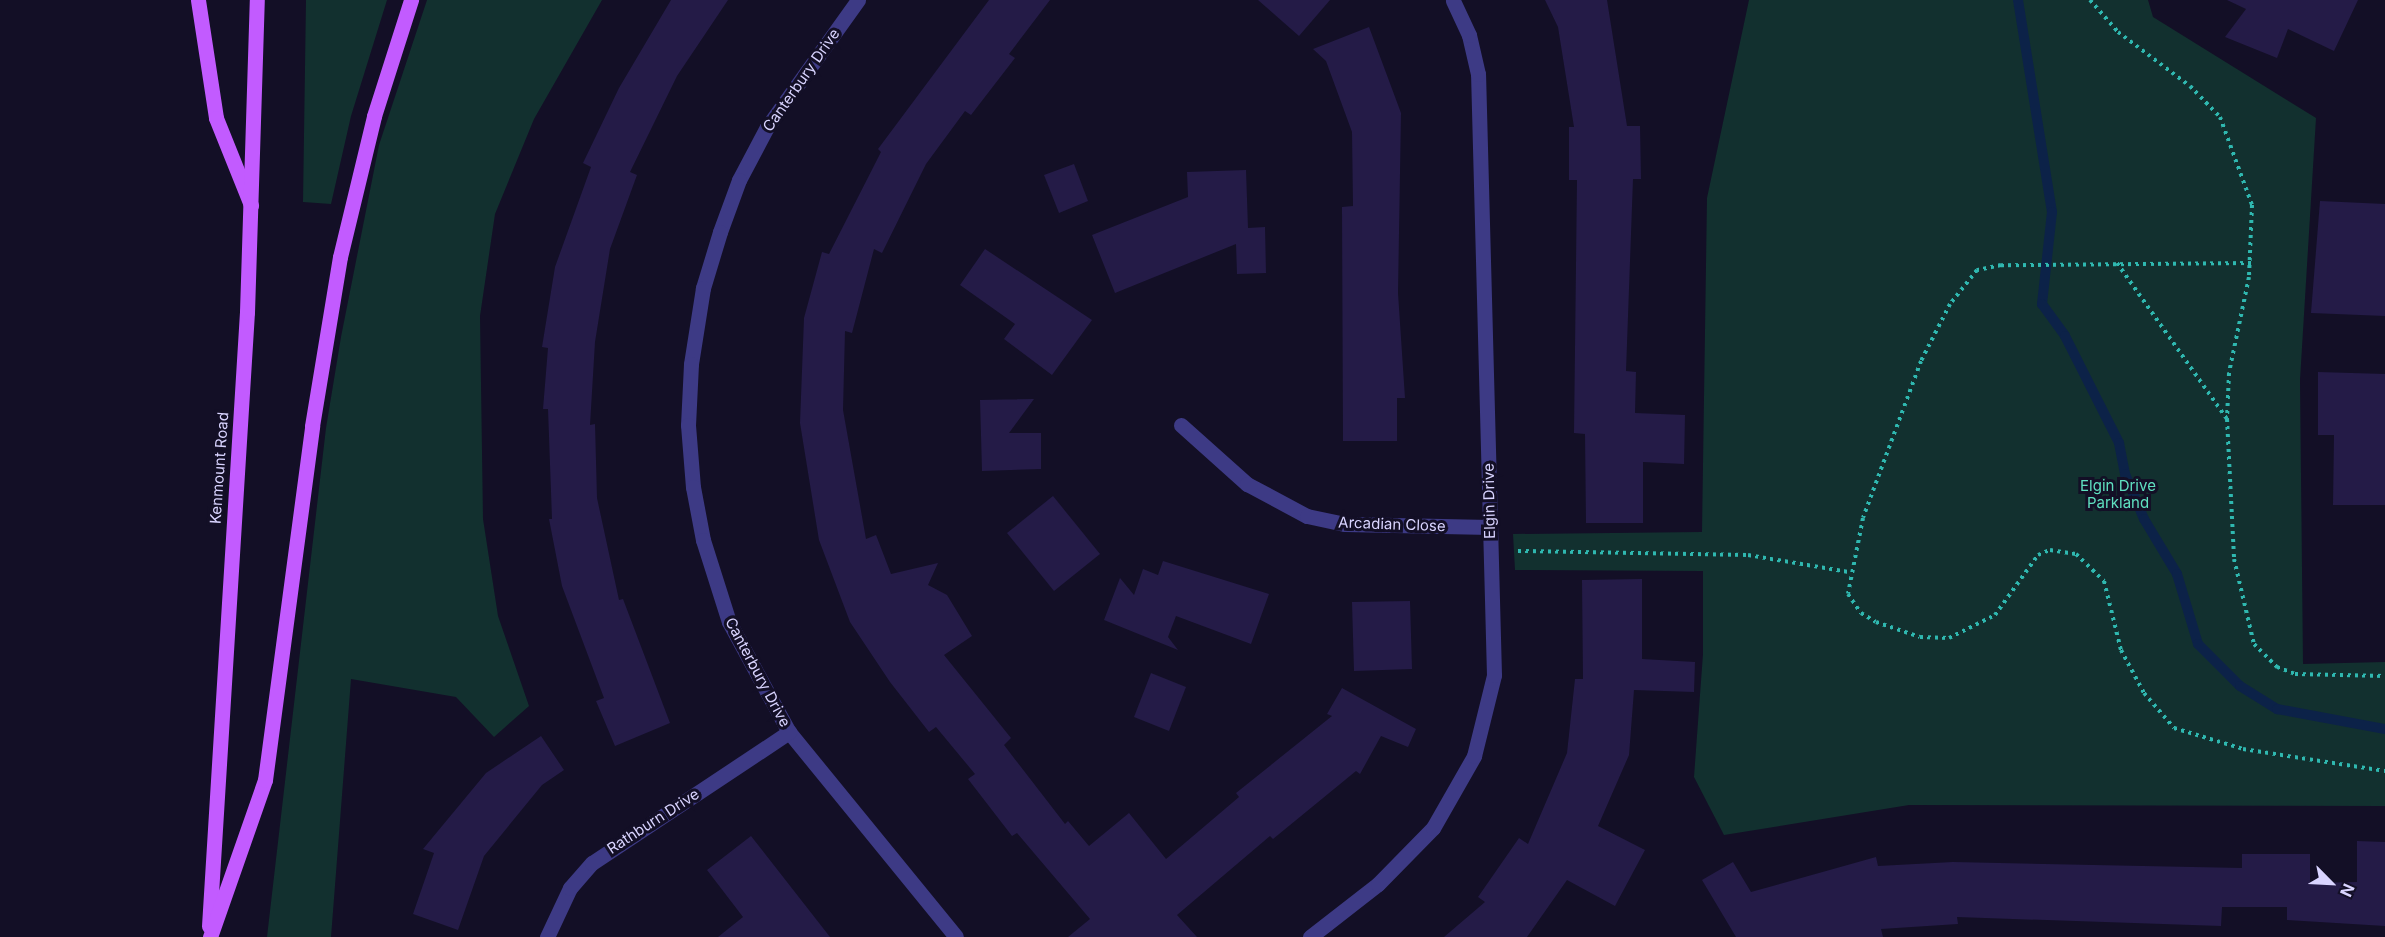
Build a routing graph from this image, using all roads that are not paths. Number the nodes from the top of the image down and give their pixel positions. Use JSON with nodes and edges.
{"nodes":[{"id":1,"x":198,"y":0,"type":"edge"},
{"id":2,"x":257,"y":0,"type":"edge"},
{"id":3,"x":411,"y":0,"type":"edge"},
{"id":4,"x":858,"y":0,"type":"edge"},
{"id":5,"x":1453,"y":0,"type":"edge"},
{"id":6,"x":253,"y":211,"type":"junction"},
{"id":7,"x":1181,"y":425,"type":"dead end"},
{"id":8,"x":1490,"y":527,"type":"junction"},
{"id":9,"x":789,"y":732,"type":"junction"},
{"id":10,"x":209,"y":937,"type":"edge"},
{"id":11,"x":547,"y":937,"type":"edge"},
{"id":12,"x":956,"y":937,"type":"edge"},
{"id":13,"x":1310,"y":937,"type":"edge"}],
"edges":[{"from":1,"to":6,"type":"main road"},
{"from":2,"to":6,"type":"main road","name":"Kenmount Road"},
{"from":3,"to":10,"type":"main road"},
{"from":4,"to":9,"type":"street","name":"Canterbury Drive"},
{"from":5,"to":8,"type":"street","name":"Elgin Drive"},
{"from":6,"to":10,"type":"main road","name":"Kenmount Road"},
{"from":7,"to":8,"type":"street","name":"Arcadian Close"},
{"from":8,"to":13,"type":"street","name":"Elgin Drive"},
{"from":9,"to":11,"type":"street","name":"Rathburn Drive"},
{"from":9,"to":12,"type":"street","name":"Canterbury Drive"}]}
